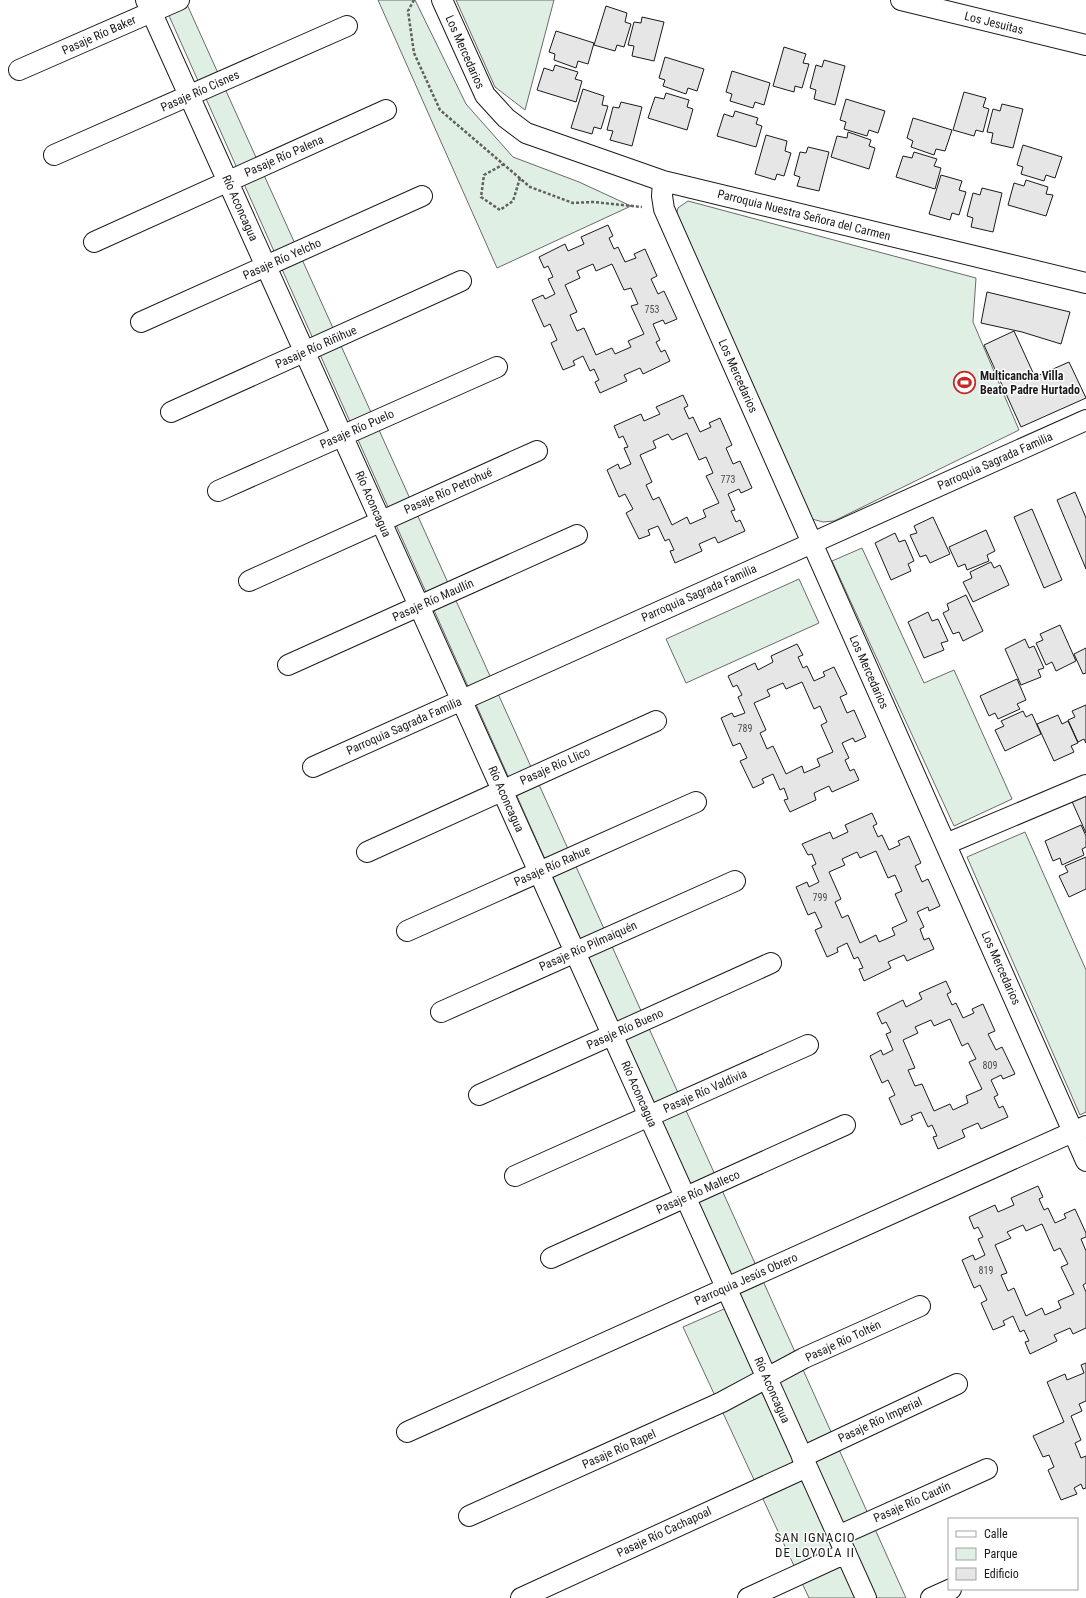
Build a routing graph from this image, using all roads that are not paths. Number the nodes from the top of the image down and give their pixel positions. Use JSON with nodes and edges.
{"nodes":[{"id":1,"x":178,"y":0,"type":"edge"},
{"id":2,"x":442,"y":0,"type":"edge"},
{"id":3,"x":901,"y":0,"type":"edge"},
{"id":4,"x":149,"y":6,"type":"edge"},
{"id":5,"x":953,"y":7,"type":"edge"},
{"id":6,"x":346,"y":26,"type":"dead end"},
{"id":7,"x":1086,"y":45,"type":"edge"},
{"id":8,"x":20,"y":70,"type":"dead end"},
{"id":9,"x":189,"y":95,"type":"junction"},
{"id":10,"x":386,"y":110,"type":"dead end"},
{"id":11,"x":526,"y":133,"type":"joint"},
{"id":12,"x":54,"y":155,"type":"dead end"},
{"id":13,"x":228,"y":181,"type":"junction"},
{"id":14,"x":663,"y":181,"type":"junction"},
{"id":15,"x":422,"y":196,"type":"dead end"},
{"id":16,"x":94,"y":242,"type":"dead end"},
{"id":17,"x":266,"y":266,"type":"junction"},
{"id":18,"x":461,"y":281,"type":"dead end"},
{"id":19,"x":1086,"y":283,"type":"edge"},
{"id":20,"x":142,"y":322,"type":"dead end"},
{"id":21,"x":305,"y":352,"type":"junction"},
{"id":22,"x":497,"y":367,"type":"dead end"},
{"id":23,"x":171,"y":412,"type":"dead end"},
{"id":24,"x":1086,"y":420,"type":"edge"},
{"id":25,"x":343,"y":436,"type":"junction"},
{"id":26,"x":537,"y":451,"type":"dead end"},
{"id":27,"x":218,"y":491,"type":"dead end"},
{"id":28,"x":381,"y":521,"type":"junction"},
{"id":29,"x":577,"y":535,"type":"dead end"},
{"id":30,"x":812,"y":543,"type":"junction"},
{"id":31,"x":249,"y":581,"type":"dead end"},
{"id":32,"x":420,"y":606,"type":"junction"},
{"id":33,"x":288,"y":665,"type":"dead end"},
{"id":34,"x":461,"y":700,"type":"junction"},
{"id":35,"x":656,"y":721,"type":"dead end"},
{"id":36,"x":313,"y":766,"type":"dead end"},
{"id":37,"x":1086,"y":785,"type":"edge"},
{"id":38,"x":502,"y":790,"type":"junction"},
{"id":39,"x":696,"y":802,"type":"dead end"},
{"id":40,"x":946,"y":844,"type":"junction"},
{"id":41,"x":367,"y":852,"type":"dead end"},
{"id":42,"x":539,"y":872,"type":"junction"},
{"id":43,"x":735,"y":881,"type":"dead end"},
{"id":44,"x":407,"y":931,"type":"dead end"},
{"id":45,"x":575,"y":952,"type":"junction"},
{"id":46,"x":771,"y":963,"type":"dead end"},
{"id":47,"x":441,"y":1012,"type":"dead end"},
{"id":48,"x":612,"y":1035,"type":"junction"},
{"id":49,"x":808,"y":1045,"type":"dead end"},
{"id":50,"x":479,"y":1095,"type":"dead end"},
{"id":51,"x":649,"y":1116,"type":"junction"},
{"id":52,"x":845,"y":1125,"type":"dead end"},
{"id":53,"x":1080,"y":1129,"type":"edge"},
{"id":54,"x":1086,"y":1161,"type":"edge"},
{"id":55,"x":515,"y":1176,"type":"dead end"},
{"id":56,"x":686,"y":1197,"type":"junction"},
{"id":57,"x":551,"y":1258,"type":"dead end"},
{"id":58,"x":726,"y":1288,"type":"junction"},
{"id":59,"x":920,"y":1306,"type":"dead end"},
{"id":60,"x":767,"y":1378,"type":"junction"},
{"id":61,"x":957,"y":1384,"type":"dead end"},
{"id":62,"x":407,"y":1432,"type":"dead end"},
{"id":63,"x":805,"y":1462,"type":"junction"},
{"id":64,"x":987,"y":1469,"type":"dead end"},
{"id":65,"x":469,"y":1516,"type":"dead end"},
{"id":66,"x":842,"y":1544,"type":"junction"},
{"id":67,"x":949,"y":1590,"type":"edge"},
{"id":68,"x":521,"y":1598,"type":"edge"},
{"id":69,"x":748,"y":1598,"type":"edge"},
{"id":70,"x":866,"y":1598,"type":"edge"},
{"id":71,"x":931,"y":1598,"type":"edge"}],
"edges":[{"from":1,"to":4,"type":"street","name":"Pasaje Río Baker"},
{"from":2,"to":11,"type":"street","name":"Los Mercedarios"},
{"from":3,"to":5,"type":"street","name":"Los Jesuitas"},
{"from":4,"to":8,"type":"street","name":"Pasaje Río Baker"},
{"from":4,"to":9,"type":"street","name":"Río Aconcagua"},
{"from":5,"to":7,"type":"street","name":"Los Jesuitas"},
{"from":6,"to":9,"type":"street","name":"Pasaje Río Cisnes"},
{"from":9,"to":12,"type":"street","name":"Pasaje Río Cisnes"},
{"from":9,"to":13,"type":"street","name":"Río Aconcagua"},
{"from":10,"to":13,"type":"street","name":"Pasaje Río Palena"},
{"from":11,"to":14,"type":"street","name":"Parroquia Nuestra Señora del Carmen"},
{"from":13,"to":16,"type":"street","name":"Pasaje Río Palena"},
{"from":13,"to":17,"type":"street","name":"Río Aconcagua"},
{"from":14,"to":19,"type":"street","name":"Parroquia Nuestra Señora del Carmen"},
{"from":14,"to":30,"type":"street","name":"Los Mercedarios"},
{"from":15,"to":17,"type":"street","name":"Pasaje Río Yelcho"},
{"from":17,"to":20,"type":"street","name":"Pasaje Río Yelcho"},
{"from":17,"to":21,"type":"street","name":"Río Aconcagua"},
{"from":18,"to":21,"type":"street","name":"Pasaje Río Riñihue"},
{"from":21,"to":23,"type":"street","name":"Pasaje Río Riñihue"},
{"from":21,"to":25,"type":"street","name":"Río Aconcagua"},
{"from":22,"to":25,"type":"street","name":"Pasaje Río Puelo"},
{"from":24,"to":30,"type":"street","name":"Parroquia Sagrada Familia"},
{"from":25,"to":27,"type":"street","name":"Pasaje Río Puelo"},
{"from":25,"to":28,"type":"street","name":"Río Aconcagua"},
{"from":26,"to":28,"type":"street","name":"Pasaje Río Petrohué"},
{"from":28,"to":31,"type":"street","name":"Pasaje Río Petrohué"},
{"from":28,"to":32,"type":"street","name":"Río Aconcagua"},
{"from":29,"to":32,"type":"street","name":"Pasaje Río Maullín"},
{"from":30,"to":34,"type":"street","name":"Parroquia Sagrada Familia"},
{"from":30,"to":40,"type":"street","name":"Los Mercedarios"},
{"from":32,"to":33,"type":"street","name":"Pasaje Río Maullín"},
{"from":32,"to":34,"type":"street","name":"Río Aconcagua"},
{"from":34,"to":36,"type":"street","name":"Parroquia Sagrada Familia"},
{"from":34,"to":38,"type":"street","name":"Río Aconcagua"},
{"from":35,"to":38,"type":"street","name":"Pasaje Río Llico"},
{"from":37,"to":40,"type":"street"},
{"from":38,"to":41,"type":"street","name":"Pasaje Río Llico"},
{"from":38,"to":42,"type":"street","name":"Río Aconcagua"},
{"from":39,"to":42,"type":"street","name":"Pasaje Río Rahue"},
{"from":40,"to":53,"type":"street","name":"Los Mercedarios"},
{"from":42,"to":44,"type":"street","name":"Pasaje Río Rahue"},
{"from":42,"to":45,"type":"street","name":"Río Aconcagua"},
{"from":43,"to":45,"type":"street","name":"Pasaje Río Pilmaiquén"},
{"from":45,"to":47,"type":"street","name":"Pasaje Río Pilmaiquén"},
{"from":45,"to":48,"type":"street","name":"Río Aconcagua"},
{"from":46,"to":48,"type":"street","name":"Pasaje Río Bueno"},
{"from":48,"to":50,"type":"street","name":"Pasaje Río Bueno"},
{"from":48,"to":51,"type":"street","name":"Río Aconcagua"},
{"from":49,"to":51,"type":"street","name":"Pasaje Río Valdivia"},
{"from":51,"to":55,"type":"street","name":"Pasaje Río Valdivia"},
{"from":51,"to":56,"type":"street","name":"Río Aconcagua"},
{"from":52,"to":56,"type":"street","name":"Pasaje Río Malleco"},
{"from":53,"to":54,"type":"street","name":"Los Mercedarios"},
{"from":53,"to":58,"type":"street","name":"Parroquia Jesús Obrero"},
{"from":56,"to":57,"type":"street","name":"Pasaje Río Malleco"},
{"from":56,"to":58,"type":"street","name":"Río Aconcagua"},
{"from":58,"to":60,"type":"street","name":"Río Aconcagua"},
{"from":58,"to":62,"type":"street","name":"Parroquia Jesús Obrero"},
{"from":59,"to":60,"type":"street","name":"Pasaje Río Toltén"},
{"from":60,"to":63,"type":"street","name":"Río Aconcagua"},
{"from":60,"to":65,"type":"street","name":"Pasaje Río Rapel"},
{"from":61,"to":63,"type":"street","name":"Pasaje Río Imperial"},
{"from":63,"to":66,"type":"street","name":"Río Aconcagua"},
{"from":63,"to":68,"type":"street","name":"Pasaje Río Cachapoal"},
{"from":64,"to":66,"type":"street","name":"Pasaje Río Cautín"},
{"from":66,"to":69,"type":"street","name":"Pasaje Río Cautín"},
{"from":66,"to":70,"type":"street","name":"Río Aconcagua"},
{"from":67,"to":71,"type":"street"}]}
